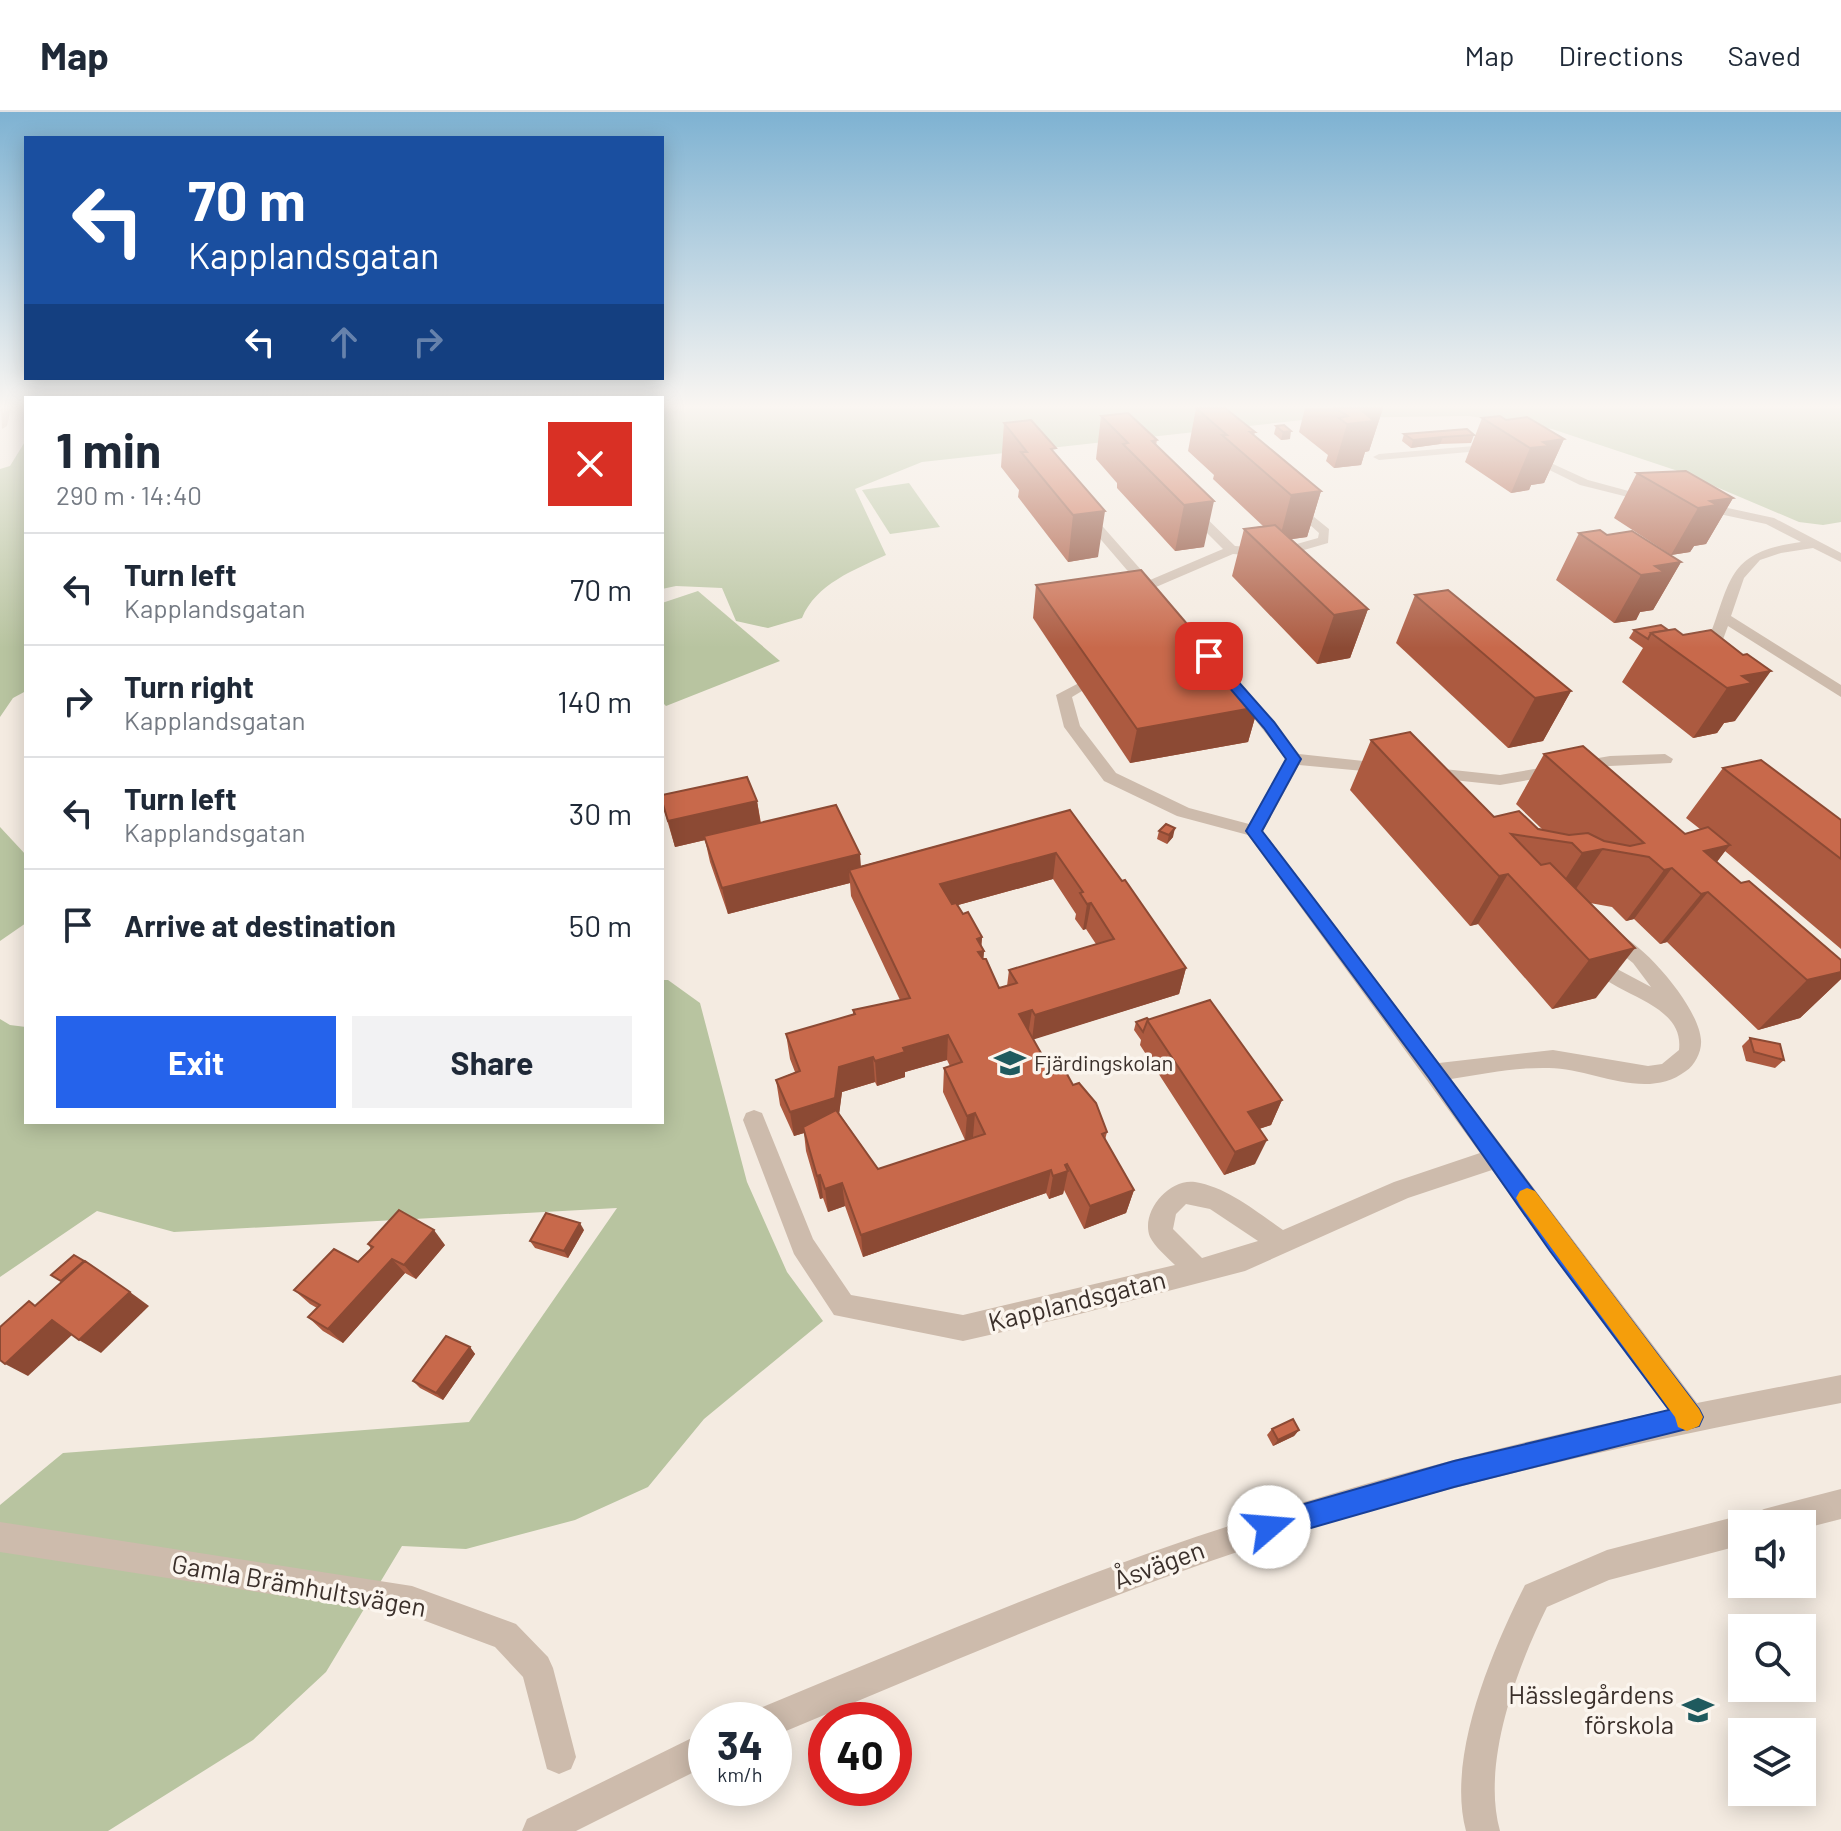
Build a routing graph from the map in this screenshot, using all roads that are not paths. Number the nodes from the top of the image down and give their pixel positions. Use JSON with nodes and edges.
{"nodes":[{"id":1,"x":1607,"y":488,"type":"edge"},
{"id":2,"x":1280,"y":492,"type":"edge"},
{"id":3,"x":1659,"y":500,"type":"edge"},
{"id":4,"x":1182,"y":501,"type":"edge"},
{"id":5,"x":1687,"y":504,"type":"edge"},
{"id":6,"x":1080,"y":507,"type":"edge"},
{"id":7,"x":1816,"y":544,"type":"junction"},
{"id":8,"x":1231,"y":550,"type":"junction"},
{"id":9,"x":1841,"y":558,"type":"edge"},
{"id":10,"x":1148,"y":586,"type":"junction"},
{"id":11,"x":1725,"y":618,"type":"junction"},
{"id":12,"x":1178,"y":621,"type":"edge"},
{"id":13,"x":1732,"y":658,"type":"edge"},
{"id":14,"x":1229,"y":679,"type":"edge"},
{"id":15,"x":1079,"y":688,"type":"dead end"},
{"id":16,"x":1841,"y":692,"type":"edge"},
{"id":17,"x":1294,"y":759,"type":"junction"},
{"id":18,"x":1665,"y":759,"type":"dead end"},
{"id":19,"x":1254,"y":831,"type":"junction"},
{"id":20,"x":1677,"y":1010,"type":"dead end"},
{"id":21,"x":1436,"y":1072,"type":"junction"},
{"id":22,"x":754,"y":1120,"type":"dead end"},
{"id":23,"x":1499,"y":1157,"type":"junction"},
{"id":24,"x":1283,"y":1244,"type":"junction"},
{"id":25,"x":1198,"y":1271,"type":"junction"},
{"id":26,"x":1841,"y":1389,"type":"edge"},
{"id":27,"x":1690,"y":1417,"type":"junction"},
{"id":28,"x":1841,"y":1504,"type":"edge"},
{"id":29,"x":1816,"y":1510,"type":"edge"},
{"id":30,"x":1728,"y":1534,"type":"edge"},
{"id":31,"x":0,"y":1537,"type":"edge"},
{"id":32,"x":792,"y":1712,"type":"edge"},
{"id":33,"x":559,"y":1757,"type":"dead end"},
{"id":34,"x":688,"y":1757,"type":"edge"},
{"id":35,"x":539,"y":1831,"type":"edge"},
{"id":36,"x":1483,"y":1831,"type":"edge"}],
"edges":[{"from":1,"to":3,"type":"street"},
{"from":2,"to":8,"type":"street"},
{"from":4,"to":8,"type":"street"},
{"from":5,"to":7,"type":"street"},
{"from":6,"to":10,"type":"street"},
{"from":7,"to":9,"type":"street"},
{"from":7,"to":11,"type":"street"},
{"from":8,"to":10,"type":"street"},
{"from":10,"to":12,"type":"street"},
{"from":11,"to":13,"type":"street"},
{"from":11,"to":16,"type":"street"},
{"from":14,"to":17,"type":"street"},
{"from":15,"to":19,"type":"street"},
{"from":17,"to":18,"type":"street"},
{"from":17,"to":19,"type":"street"},
{"from":19,"to":21,"type":"street"},
{"from":20,"to":21,"type":"street"},
{"from":21,"to":23,"type":"street"},
{"from":22,"to":25,"type":"street","name":"Kapplandsgatan"},
{"from":23,"to":24,"type":"street","name":"Kapplandsgatan"},
{"from":23,"to":27,"type":"street"},
{"from":24,"to":25,"type":"street","name":"Kapplandsgatan"},
{"from":24,"to":25,"type":"street"},
{"from":26,"to":27,"type":"street","name":"Åsvägen"},
{"from":27,"to":32,"type":"street","name":"Åsvägen"},
{"from":28,"to":29,"type":"street"},
{"from":30,"to":36,"type":"street"},
{"from":31,"to":33,"type":"street","name":"Gamla Brämhultsvägen"},
{"from":34,"to":35,"type":"street"}]}
